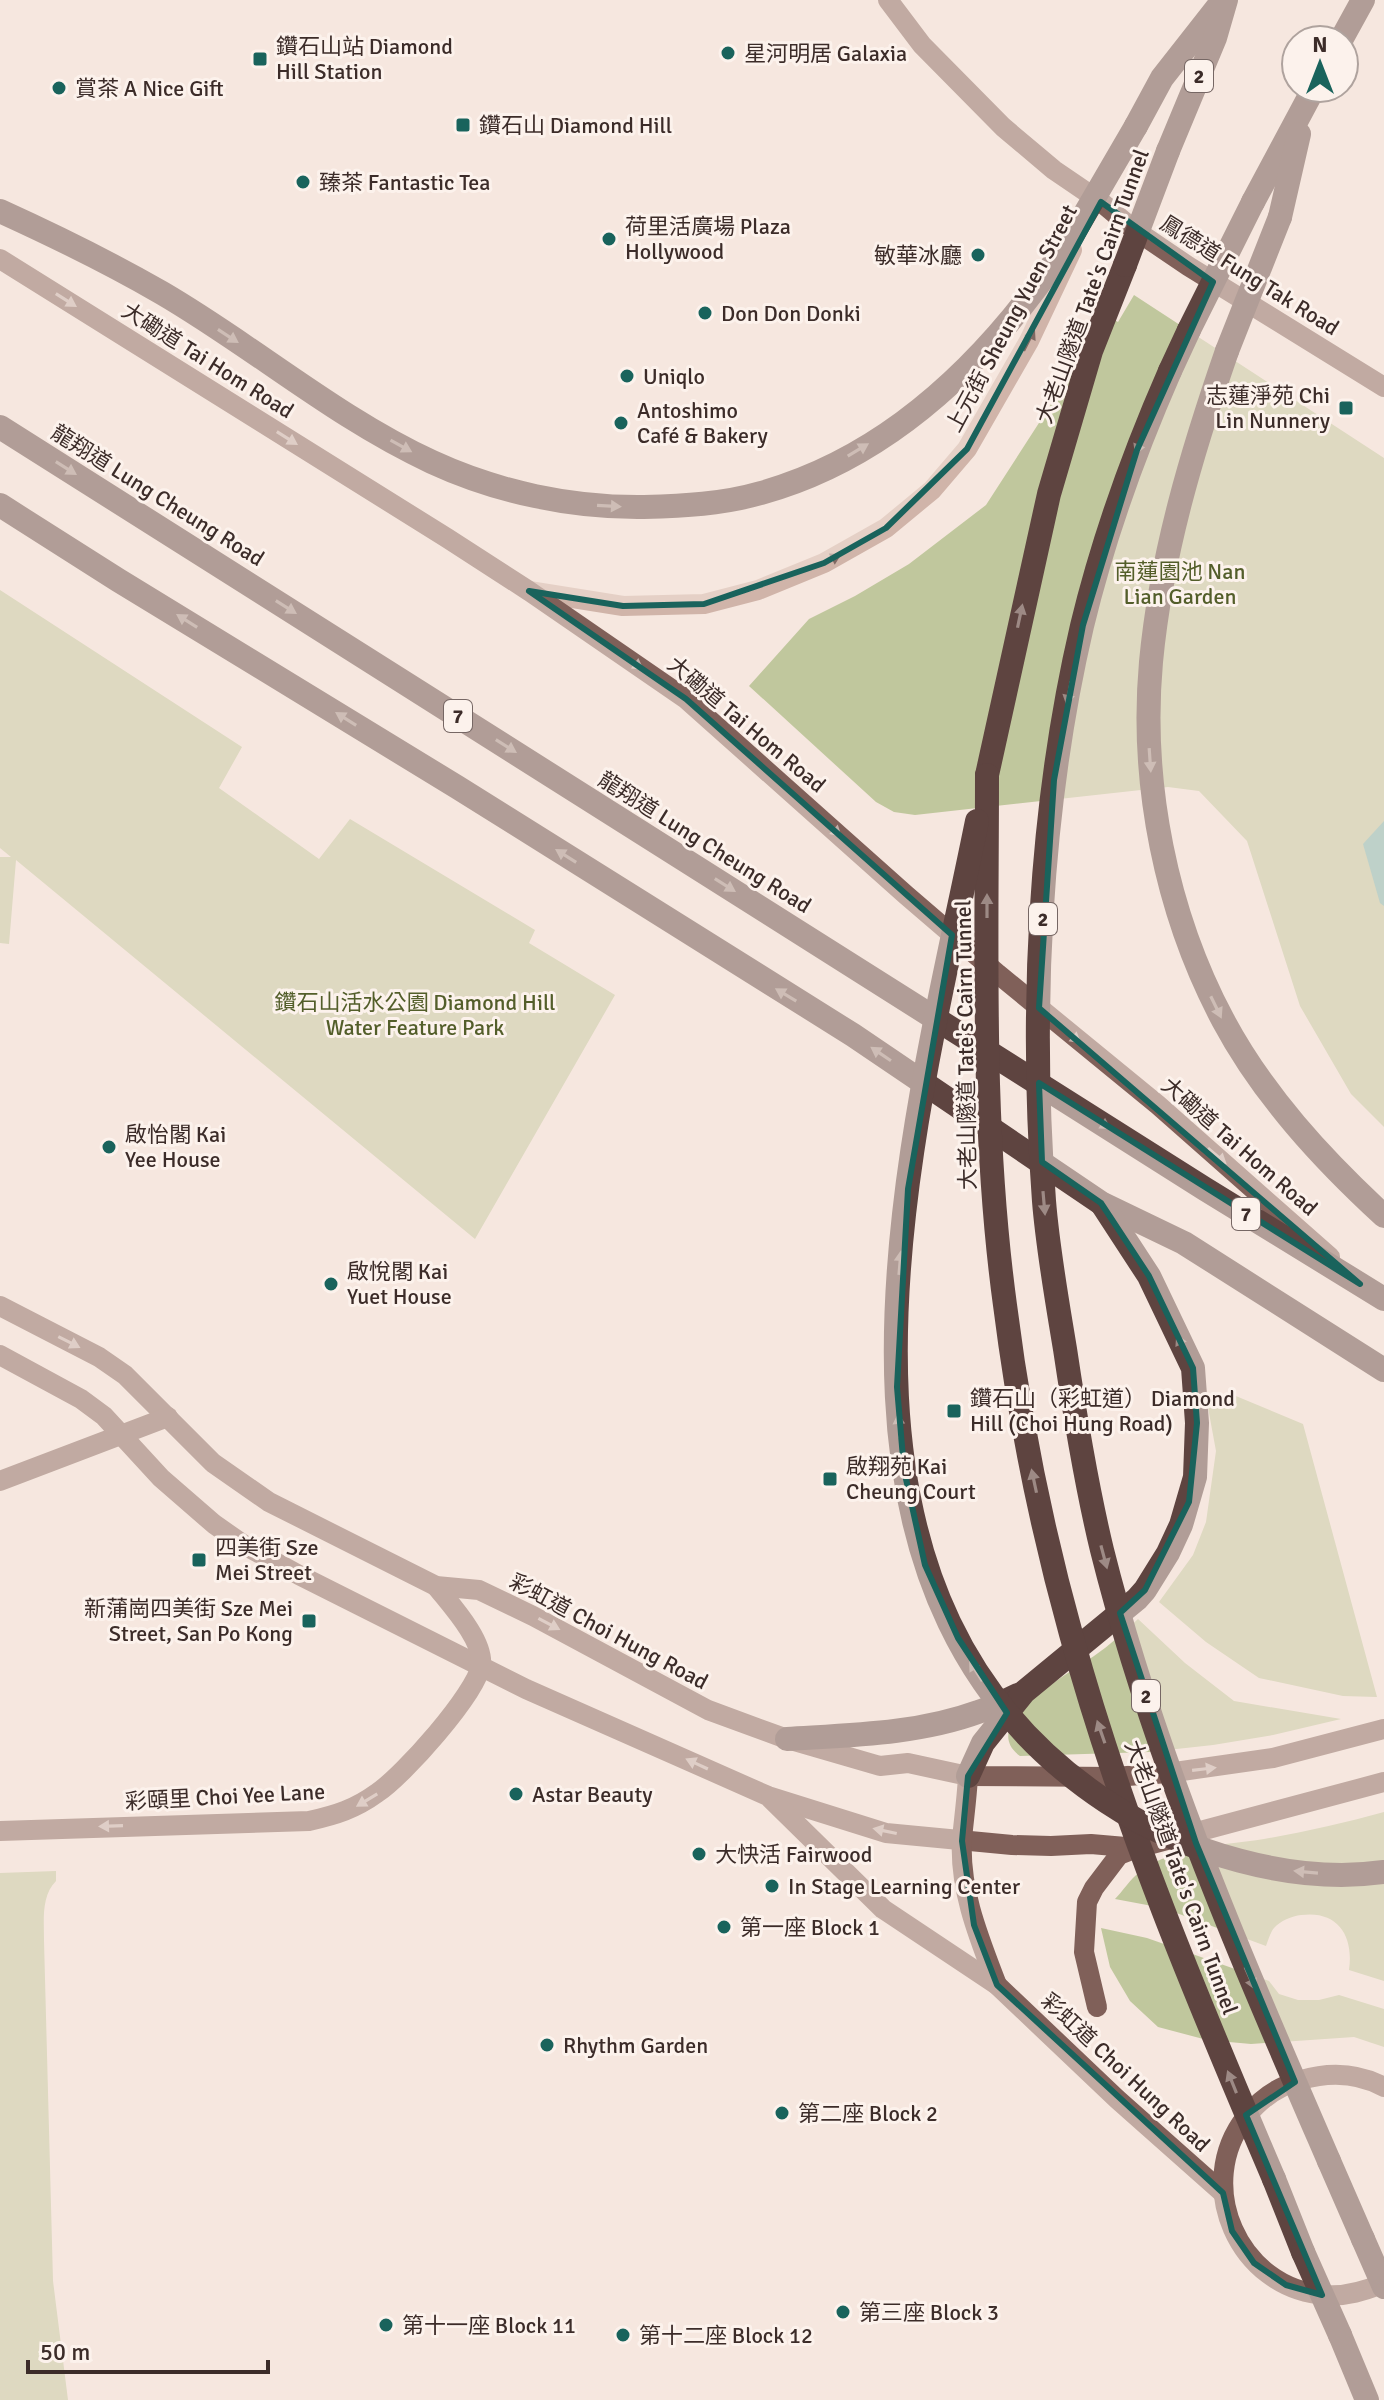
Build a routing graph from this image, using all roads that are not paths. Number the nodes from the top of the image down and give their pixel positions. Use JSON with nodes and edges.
{"nodes":[{"id":1,"x":888,"y":0,"type":"edge"},
{"id":2,"x":1225,"y":0,"type":"edge"},
{"id":3,"x":1363,"y":0,"type":"edge"},
{"id":4,"x":1350,"y":24,"type":"edge"},
{"id":5,"x":1305,"y":104,"type":"edge"},
{"id":6,"x":1308,"y":104,"type":"edge"},
{"id":7,"x":1101,"y":202,"type":"junction"},
{"id":8,"x":0,"y":211,"type":"edge"},
{"id":9,"x":0,"y":259,"type":"edge"},
{"id":10,"x":1384,"y":387,"type":"edge"},
{"id":11,"x":0,"y":427,"type":"edge"},
{"id":12,"x":0,"y":505,"type":"edge"},
{"id":13,"x":529,"y":591,"type":"junction"},
{"id":14,"x":987,"y":775,"type":"junction"},
{"id":15,"x":1101,"y":1203,"type":"junction"},
{"id":16,"x":1384,"y":1216,"type":"edge"},
{"id":17,"x":1360,"y":1284,"type":"junction"},
{"id":18,"x":1384,"y":1299,"type":"edge"},
{"id":19,"x":0,"y":1306,"type":"edge"},
{"id":20,"x":0,"y":1355,"type":"edge"},
{"id":21,"x":1384,"y":1370,"type":"edge"},
{"id":22,"x":168,"y":1417,"type":"junction"},
{"id":23,"x":122,"y":1434,"type":"junction"},
{"id":24,"x":0,"y":1481,"type":"edge"},
{"id":25,"x":436,"y":1586,"type":"junction"},
{"id":26,"x":481,"y":1666,"type":"junction"},
{"id":27,"x":1024,"y":1692,"type":"junction"},
{"id":28,"x":1384,"y":1729,"type":"edge"},
{"id":29,"x":787,"y":1739,"type":"junction"},
{"id":30,"x":968,"y":1776,"type":"junction"},
{"id":31,"x":1384,"y":1782,"type":"edge"},
{"id":32,"x":768,"y":1796,"type":"junction"},
{"id":33,"x":0,"y":1829,"type":"edge"},
{"id":34,"x":962,"y":1841,"type":"junction"},
{"id":35,"x":1137,"y":1848,"type":"junction"},
{"id":36,"x":1384,"y":1872,"type":"edge"},
{"id":37,"x":997,"y":1985,"type":"junction"},
{"id":38,"x":1097,"y":2007,"type":"dead end"},
{"id":39,"x":1384,"y":2087,"type":"edge"},
{"id":40,"x":1223,"y":2193,"type":"junction"},
{"id":41,"x":1384,"y":2285,"type":"edge"},
{"id":42,"x":1367,"y":2400,"type":"edge"}],
"edges":[{"from":1,"to":7,"type":"main road","name":"鳳德道 Fung Tak Road"},
{"from":8,"to":2,"type":"highway","one_way":true,"bridge":true},
{"from":14,"to":2,"type":"highway","name":"大老山隧道 Tate's Cairn Tunnel","number":"2","one_way":true,"bridge":true},
{"from":3,"to":4,"type":"highway"},
{"from":5,"to":41,"type":"highway","name":"大老山隧道 Tate's Cairn Tunnel","number":"2","one_way":true,"bridge":true},
{"from":6,"to":16,"type":"highway","one_way":true,"bridge":true},
{"from":7,"to":10,"type":"main road","name":"鳳德道 Fung Tak Road"},
{"from":13,"to":7,"type":"street","name":"上元街 Sheung Yuen Street","one_way":true},
{"from":9,"to":13,"type":"main road","name":"大磡道 Tai Hom Road","one_way":true},
{"from":11,"to":17,"type":"highway","name":"龍翔道 Lung Cheung Road","number":"7","one_way":true},
{"from":15,"to":12,"type":"highway","one_way":true},
{"from":13,"to":17,"type":"main road","name":"大磡道 Tai Hom Road","one_way":true},
{"from":36,"to":14,"type":"highway","one_way":true,"bridge":true},
{"from":42,"to":14,"type":"highway","name":"大老山隧道 Tate's Cairn Tunnel","number":"2","one_way":true,"bridge":true},
{"from":15,"to":21,"type":"highway"},
{"from":27,"to":15,"type":"highway","one_way":true},
{"from":17,"to":18,"type":"highway","name":"龍翔道 Lung Cheung Road","number":"7"},
{"from":19,"to":22,"type":"main road","name":"彩虹道 Choi Hung Road","one_way":true},
{"from":20,"to":23,"type":"main road","name":"彩虹道 Choi Hung Road"},
{"from":22,"to":23,"type":"main road"},
{"from":22,"to":25,"type":"main road","name":"彩虹道 Choi Hung Road"},
{"from":23,"to":24,"type":"main road"},
{"from":23,"to":26,"type":"main road","name":"彩虹道 Choi Hung Road"},
{"from":25,"to":26,"type":"main road"},
{"from":25,"to":29,"type":"main road","name":"彩虹道 Choi Hung Road","one_way":true},
{"from":32,"to":26,"type":"main road","name":"彩虹道 Choi Hung Road","one_way":true},
{"from":26,"to":33,"type":"main road","name":"彩頤里 Choi Yee Lane","one_way":true},
{"from":27,"to":29,"type":"highway"},
{"from":27,"to":30,"type":"highway"},
{"from":30,"to":28,"type":"main road","one_way":true},
{"from":29,"to":30,"type":"main road","name":"彩虹道 Choi Hung Road"},
{"from":30,"to":34,"type":"main road","name":"彩虹道 Choi Hung Road"},
{"from":31,"to":35,"type":"main road"},
{"from":34,"to":32,"type":"main road","name":"彩虹道 Choi Hung Road","one_way":true},
{"from":32,"to":37,"type":"main road","name":"彩虹道 Choi Hung Road"},
{"from":34,"to":35,"type":"main road"},
{"from":34,"to":37,"type":"main road","name":"彩虹道 Choi Hung Road"},
{"from":35,"to":38,"type":"main road"},
{"from":37,"to":40,"type":"main road","name":"彩虹道 Choi Hung Road"},
{"from":39,"to":40,"type":"main road","name":"彩虹道 Choi Hung Road"},
{"from":40,"to":41,"type":"main road","name":"彩虹道 Choi Hung Road"}]}
